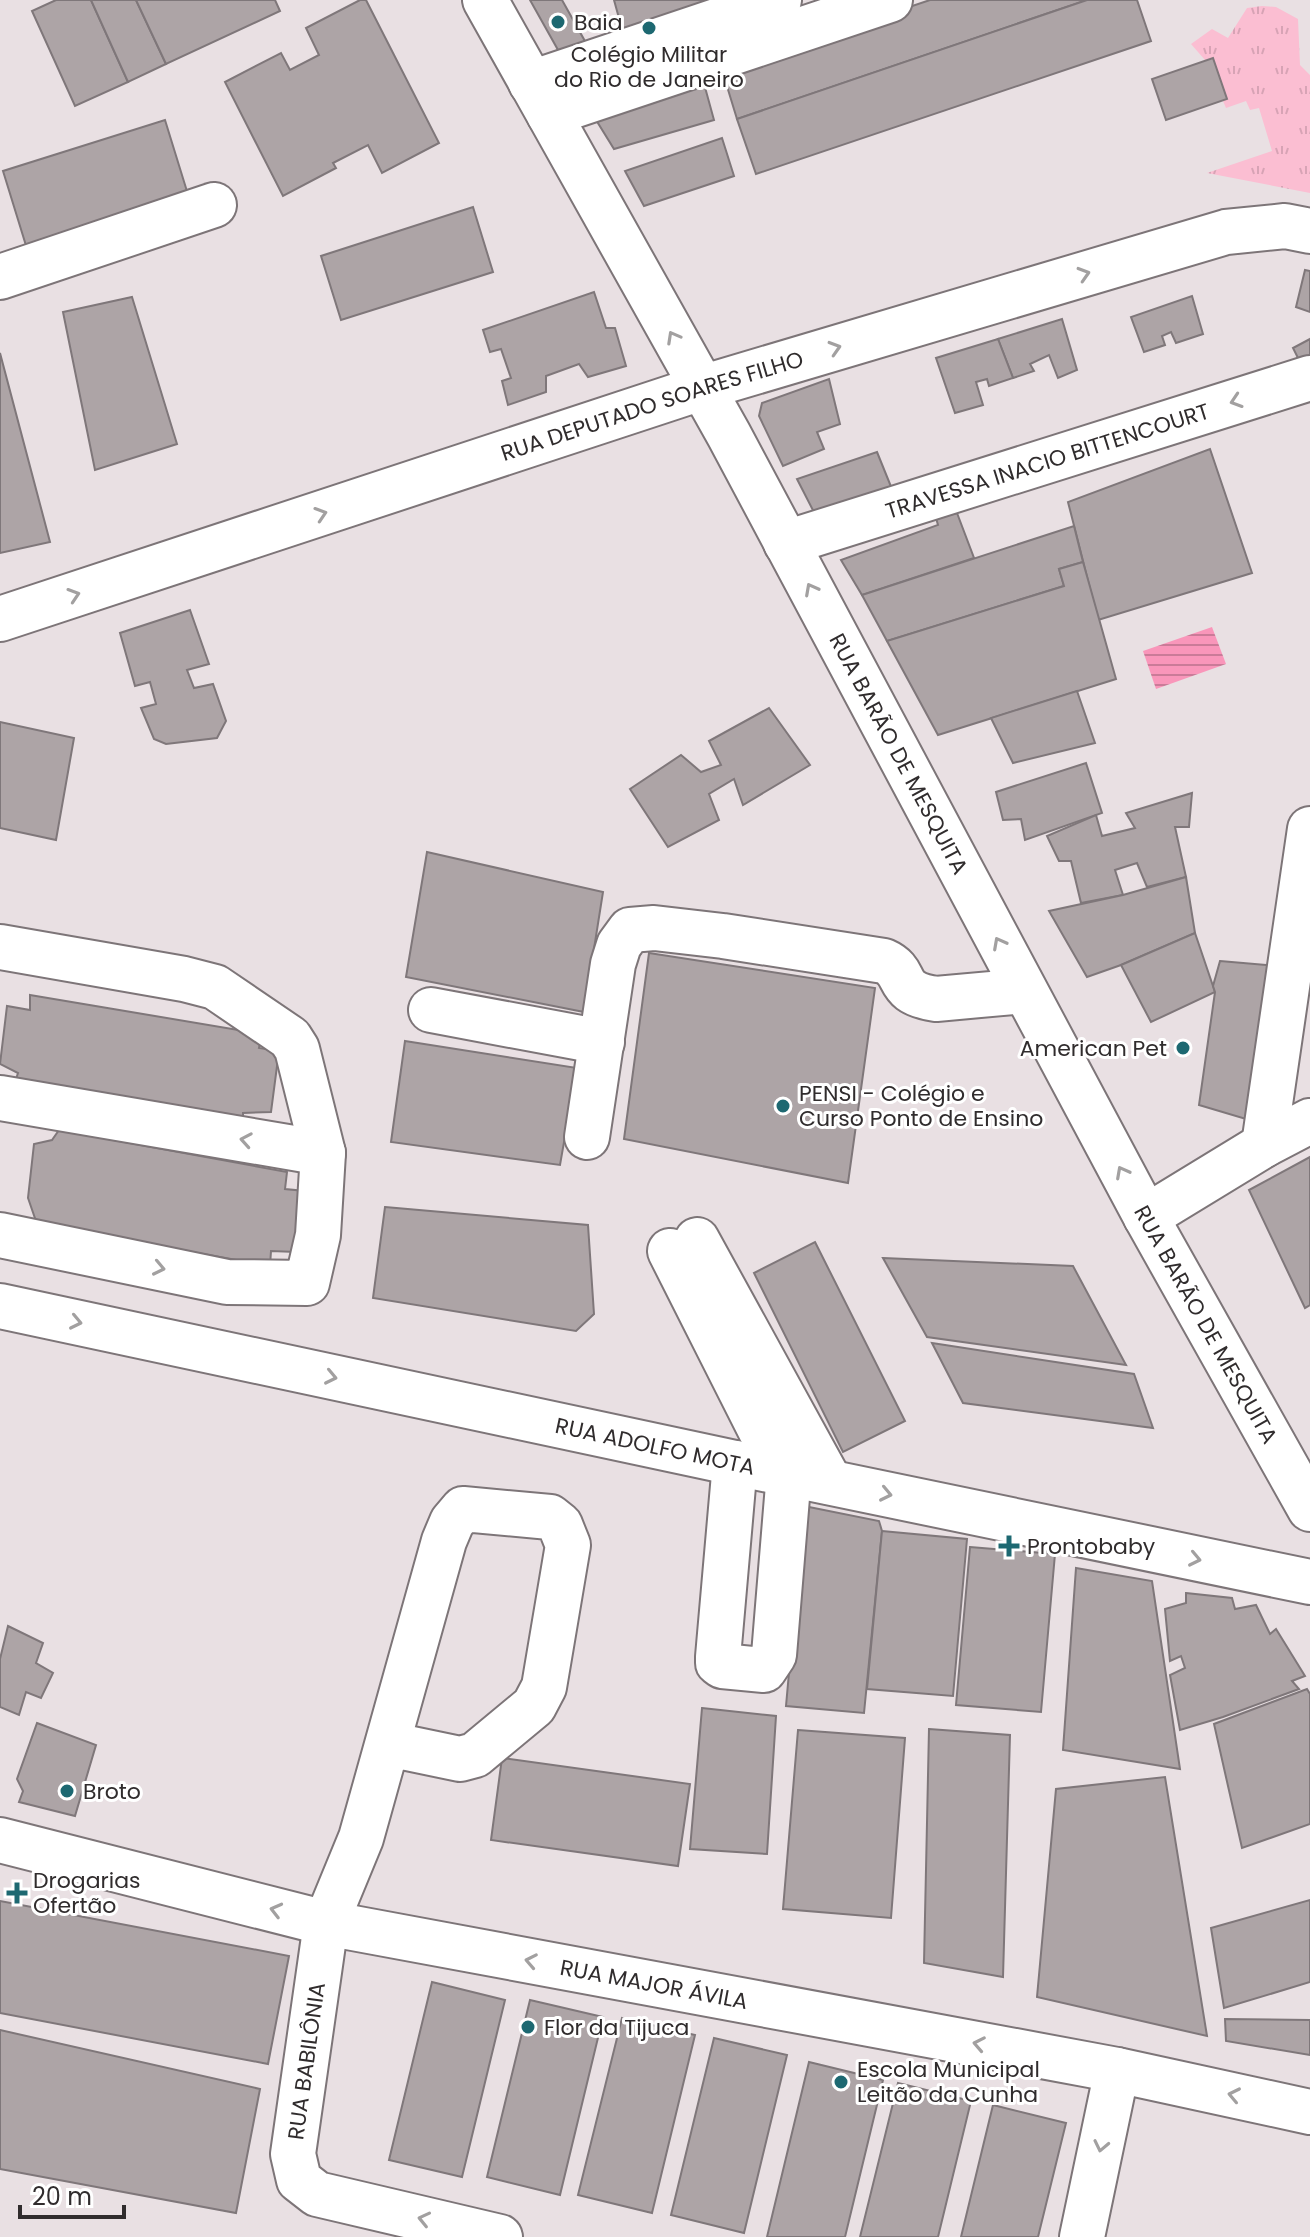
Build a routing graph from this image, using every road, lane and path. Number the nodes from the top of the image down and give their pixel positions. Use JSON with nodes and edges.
{"nodes":[{"id":1,"x":485,"y":0,"type":"edge"},
{"id":2,"x":779,"y":0,"type":"edge"},
{"id":3,"x":890,"y":0,"type":"edge"},
{"id":4,"x":540,"y":98,"type":"junction"},
{"id":5,"x":214,"y":205,"type":"dead end"},
{"id":6,"x":1310,"y":231,"type":"edge"},
{"id":7,"x":0,"y":277,"type":"edge"},
{"id":8,"x":1310,"y":378,"type":"edge"},
{"id":9,"x":701,"y":388,"type":"junction"},
{"id":10,"x":786,"y":543,"type":"junction"},
{"id":11,"x":0,"y":619,"type":"edge"},
{"id":12,"x":1310,"y":829,"type":"edge"},
{"id":13,"x":0,"y":947,"type":"edge"},
{"id":14,"x":1024,"y":991,"type":"junction"},
{"id":15,"x":431,"y":1010,"type":"dead end"},
{"id":16,"x":602,"y":1042,"type":"junction"},
{"id":17,"x":0,"y":1098,"type":"edge"},
{"id":18,"x":1310,"y":1121,"type":"edge"},
{"id":19,"x":587,"y":1137,"type":"dead end"},
{"id":20,"x":1264,"y":1145,"type":"junction"},
{"id":21,"x":323,"y":1153,"type":"junction"},
{"id":22,"x":1146,"y":1217,"type":"junction"},
{"id":23,"x":0,"y":1235,"type":"edge"},
{"id":24,"x":684,"y":1246,"type":"dead end"},
{"id":25,"x":0,"y":1306,"type":"edge"},
{"id":26,"x":735,"y":1463,"type":"junction"},
{"id":27,"x":800,"y":1476,"type":"junction"},
{"id":28,"x":1310,"y":1509,"type":"edge"},
{"id":29,"x":1310,"y":1582,"type":"edge"},
{"id":30,"x":388,"y":1744,"type":"junction"},
{"id":31,"x":0,"y":1840,"type":"edge"},
{"id":32,"x":326,"y":1923,"type":"junction"},
{"id":33,"x":1117,"y":2070,"type":"junction"},
{"id":34,"x":1310,"y":2112,"type":"edge"},
{"id":35,"x":500,"y":2237,"type":"edge"},
{"id":36,"x":1082,"y":2237,"type":"edge"}],
"edges":[{"from":1,"to":4,"type":"street","name":"RUA BARÃO DE MESQUITA"},
{"from":2,"to":4,"type":"street"},
{"from":3,"to":4,"type":"street"},
{"from":9,"to":4,"type":"street","name":"RUA BARÃO DE MESQUITA","one_way":true},
{"from":5,"to":7,"type":"street"},
{"from":9,"to":6,"type":"street","name":"RUA DEPUTADO SOARES FILHO","one_way":true},
{"from":8,"to":10,"type":"street","name":"TRAVESSA INACIO BITTENCOURT","one_way":true},
{"from":9,"to":10,"type":"street","name":"RUA BARÃO DE MESQUITA"},
{"from":11,"to":9,"type":"street","name":"RUA DEPUTADO SOARES FILHO","one_way":true},
{"from":14,"to":10,"type":"street","name":"RUA BARÃO DE MESQUITA","one_way":true},
{"from":12,"to":20,"type":"street"},
{"from":13,"to":21,"type":"street"},
{"from":14,"to":16,"type":"street"},
{"from":22,"to":14,"type":"street","name":"RUA BARÃO DE MESQUITA","one_way":true},
{"from":15,"to":16,"type":"street"},
{"from":16,"to":19,"type":"street"},
{"from":21,"to":17,"type":"street","one_way":true},
{"from":18,"to":20,"type":"street"},
{"from":20,"to":22,"type":"street"},
{"from":23,"to":21,"type":"street","one_way":true},
{"from":22,"to":28,"type":"street","name":"RUA BARÃO DE MESQUITA"},
{"from":24,"to":27,"type":"street"},
{"from":25,"to":26,"type":"street","name":"RUA ADOLFO MOTA","one_way":true},
{"from":26,"to":27,"type":"street","name":"RUA ADOLFO MOTA"},
{"from":26,"to":27,"type":"street"},
{"from":27,"to":29,"type":"street","name":"RUA ADOLFO MOTA","one_way":true},
{"from":30,"to":30,"type":"street","name":"RUA BABILÔNIA"},
{"from":30,"to":32,"type":"street","name":"RUA BABILÔNIA"},
{"from":32,"to":31,"type":"street","name":"RUA MAJOR ÁVILA","one_way":true},
{"from":33,"to":32,"type":"street","name":"RUA MAJOR ÁVILA","one_way":true},
{"from":35,"to":32,"type":"street","name":"RUA BABILÔNIA","one_way":true},
{"from":34,"to":33,"type":"street","name":"RUA MAJOR ÁVILA","one_way":true},
{"from":33,"to":36,"type":"street","one_way":true}]}
